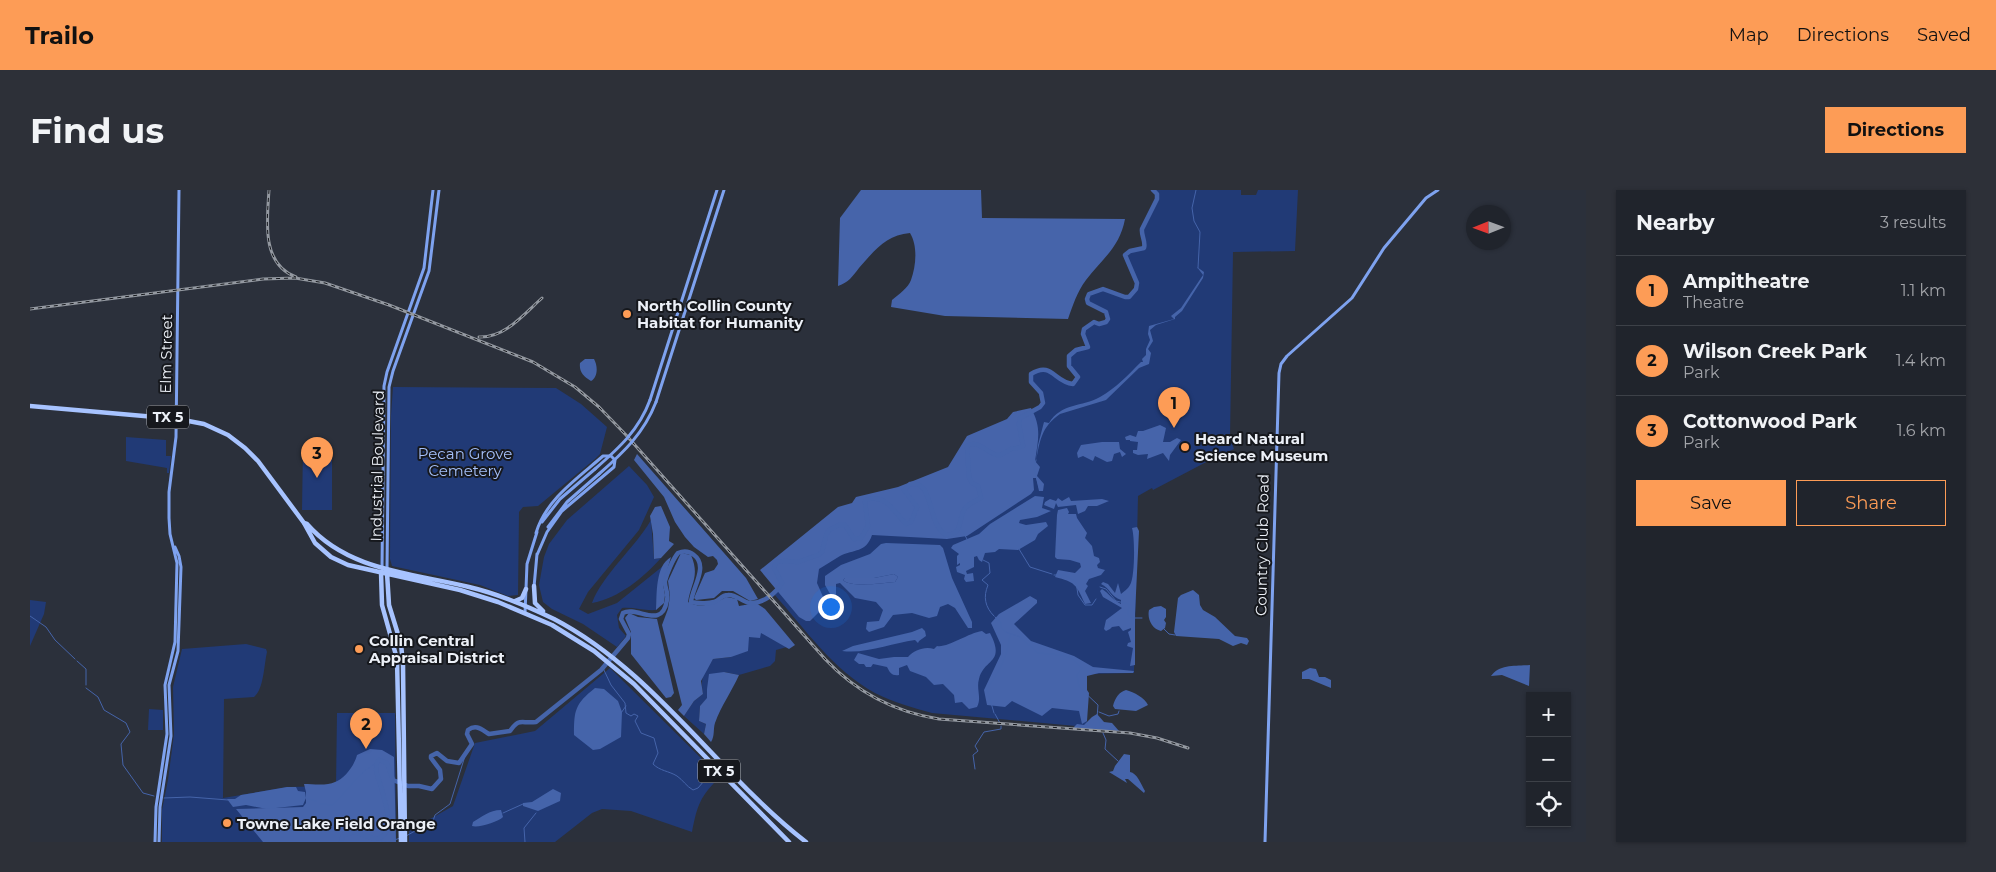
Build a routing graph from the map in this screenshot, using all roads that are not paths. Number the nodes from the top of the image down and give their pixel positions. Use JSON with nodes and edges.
{"nodes":[{"id":1,"x":179,"y":190,"type":"edge"},
{"id":2,"x":433,"y":190,"type":"edge"},
{"id":3,"x":439,"y":190,"type":"edge"},
{"id":4,"x":717,"y":190,"type":"edge"},
{"id":5,"x":724,"y":190,"type":"edge"},
{"id":6,"x":1438,"y":190,"type":"edge"},
{"id":7,"x":710,"y":212,"type":"junction"},
{"id":8,"x":716,"y":214,"type":"junction"},
{"id":9,"x":404,"y":327,"type":"junction"},
{"id":10,"x":397,"y":346,"type":"junction"},
{"id":11,"x":402,"y":346,"type":"junction"},
{"id":12,"x":30,"y":406,"type":"edge"},
{"id":13,"x":176,"y":418,"type":"junction"},
{"id":14,"x":383,"y":441,"type":"junction"},
{"id":15,"x":388,"y":441,"type":"junction"},
{"id":16,"x":383,"y":448,"type":"junction"},
{"id":17,"x":388,"y":448,"type":"junction"},
{"id":18,"x":382,"y":476,"type":"junction"},
{"id":19,"x":388,"y":476,"type":"junction"},
{"id":20,"x":382,"y":493,"type":"junction"},
{"id":21,"x":388,"y":493,"type":"junction"},
{"id":22,"x":542,"y":522,"type":"junction"},
{"id":23,"x":304,"y":523,"type":"junction"},
{"id":24,"x":549,"y":526,"type":"junction"},
{"id":25,"x":536,"y":533,"type":"junction"},
{"id":26,"x":315,"y":543,"type":"junction"},
{"id":27,"x":174,"y":546,"type":"junction"},
{"id":28,"x":315,"y":550,"type":"dead end"},
{"id":29,"x":322,"y":550,"type":"junction"},
{"id":30,"x":537,"y":555,"type":"junction"},
{"id":31,"x":350,"y":557,"type":"junction"},
{"id":32,"x":337,"y":561,"type":"junction"},
{"id":33,"x":384,"y":571,"type":"junction"},
{"id":34,"x":424,"y":580,"type":"junction"},
{"id":35,"x":534,"y":586,"type":"junction"},
{"id":36,"x":526,"y":589,"type":"junction"},
{"id":37,"x":514,"y":601,"type":"junction"},
{"id":38,"x":525,"y":606,"type":"junction"},
{"id":39,"x":532,"y":609,"type":"junction"},
{"id":40,"x":528,"y":614,"type":"junction"},
{"id":41,"x":565,"y":625,"type":"junction"},
{"id":42,"x":396,"y":630,"type":"junction"},
{"id":43,"x":390,"y":632,"type":"junction"},
{"id":44,"x":620,"y":667,"type":"junction"},
{"id":45,"x":636,"y":682,"type":"junction"},
{"id":46,"x":402,"y":744,"type":"junction"},
{"id":47,"x":155,"y":842,"type":"edge"},
{"id":48,"x":159,"y":842,"type":"edge"},
{"id":49,"x":401,"y":842,"type":"edge"},
{"id":50,"x":405,"y":842,"type":"edge"},
{"id":51,"x":788,"y":842,"type":"edge"},
{"id":52,"x":808,"y":842,"type":"edge"},
{"id":53,"x":1265,"y":842,"type":"edge"}],
"edges":[{"from":1,"to":13,"type":"main road","name":"Elm Street"},
{"from":2,"to":9,"type":"main road","name":"Industrial Boulevard"},
{"from":3,"to":11,"type":"main road","name":"Industrial Boulevard"},
{"from":4,"to":7,"type":"main road"},
{"from":5,"to":8,"type":"main road"},
{"from":6,"to":53,"type":"main road","name":"Country Club Road"},
{"from":7,"to":8,"type":"main road"},
{"from":7,"to":22,"type":"main road","bridge":true},
{"from":8,"to":24,"type":"main road","bridge":true},
{"from":9,"to":10,"type":"main road","name":"Industrial Boulevard"},
{"from":9,"to":11,"type":"main road"},
{"from":10,"to":11,"type":"main road"},
{"from":10,"to":14,"type":"main road","name":"Industrial Boulevard"},
{"from":11,"to":15,"type":"main road","name":"Industrial Boulevard"},
{"from":12,"to":13,"type":"main road","number":"TX 5"},
{"from":13,"to":23,"type":"main road","number":"TX 5"},
{"from":13,"to":27,"type":"main road","name":"Elm Street"},
{"from":14,"to":15,"type":"main road"},
{"from":14,"to":16,"type":"main road","name":"Industrial Boulevard"},
{"from":15,"to":17,"type":"main road","name":"Industrial Boulevard"},
{"from":16,"to":17,"type":"main road"},
{"from":16,"to":18,"type":"main road","name":"Industrial Boulevard"},
{"from":17,"to":19,"type":"main road","name":"Industrial Boulevard"},
{"from":18,"to":19,"type":"main road"},
{"from":18,"to":20,"type":"main road","name":"Industrial Boulevard"},
{"from":19,"to":21,"type":"main road","name":"Industrial Boulevard"},
{"from":20,"to":21,"type":"main road"},
{"from":20,"to":33,"type":"main road","name":"Industrial Boulevard"},
{"from":21,"to":33,"type":"main road","name":"Industrial Boulevard"},
{"from":22,"to":24,"type":"main road"},
{"from":22,"to":25,"type":"main road"},
{"from":23,"to":26,"type":"main road","number":"TX 5"},
{"from":23,"to":31,"type":"main road","number":"TX 5"},
{"from":24,"to":30,"type":"main road"},
{"from":25,"to":30,"type":"main road"},
{"from":25,"to":36,"type":"main road"},
{"from":26,"to":28,"type":"main road"},
{"from":26,"to":29,"type":"main road","number":"TX 5"},
{"from":27,"to":47,"type":"main road"},
{"from":27,"to":48,"type":"main road"},
{"from":29,"to":31,"type":"main road"},
{"from":29,"to":32,"type":"main road","number":"TX 5"},
{"from":30,"to":35,"type":"main road"},
{"from":31,"to":32,"type":"main road"},
{"from":31,"to":33,"type":"main road","number":"TX 5"},
{"from":32,"to":33,"type":"main road","number":"TX 5"},
{"from":33,"to":34,"type":"main road","number":"TX 5"},
{"from":33,"to":42,"type":"main road"},
{"from":33,"to":43,"type":"main road"},
{"from":34,"to":37,"type":"main road","number":"TX 5"},
{"from":34,"to":40,"type":"main road","number":"TX 5"},
{"from":35,"to":39,"type":"main road"},
{"from":35,"to":41,"type":"main road"},
{"from":36,"to":37,"type":"main road"},
{"from":36,"to":38,"type":"main road"},
{"from":37,"to":38,"type":"main road","number":"TX 5"},
{"from":38,"to":39,"type":"main road","number":"TX 5"},
{"from":38,"to":40,"type":"main road"},
{"from":39,"to":40,"type":"main road"},
{"from":39,"to":41,"type":"main road","number":"TX 5"},
{"from":40,"to":44,"type":"main road","number":"TX 5"},
{"from":41,"to":44,"type":"main road","number":"TX 5"},
{"from":42,"to":43,"type":"main road"},
{"from":42,"to":46,"type":"main road"},
{"from":43,"to":46,"type":"main road"},
{"from":44,"to":45,"type":"main road","number":"TX 5"},
{"from":45,"to":51,"type":"main road","number":"TX 5"},
{"from":45,"to":52,"type":"main road","number":"TX 5"},
{"from":46,"to":49,"type":"main road"},
{"from":46,"to":50,"type":"main road"}]}
